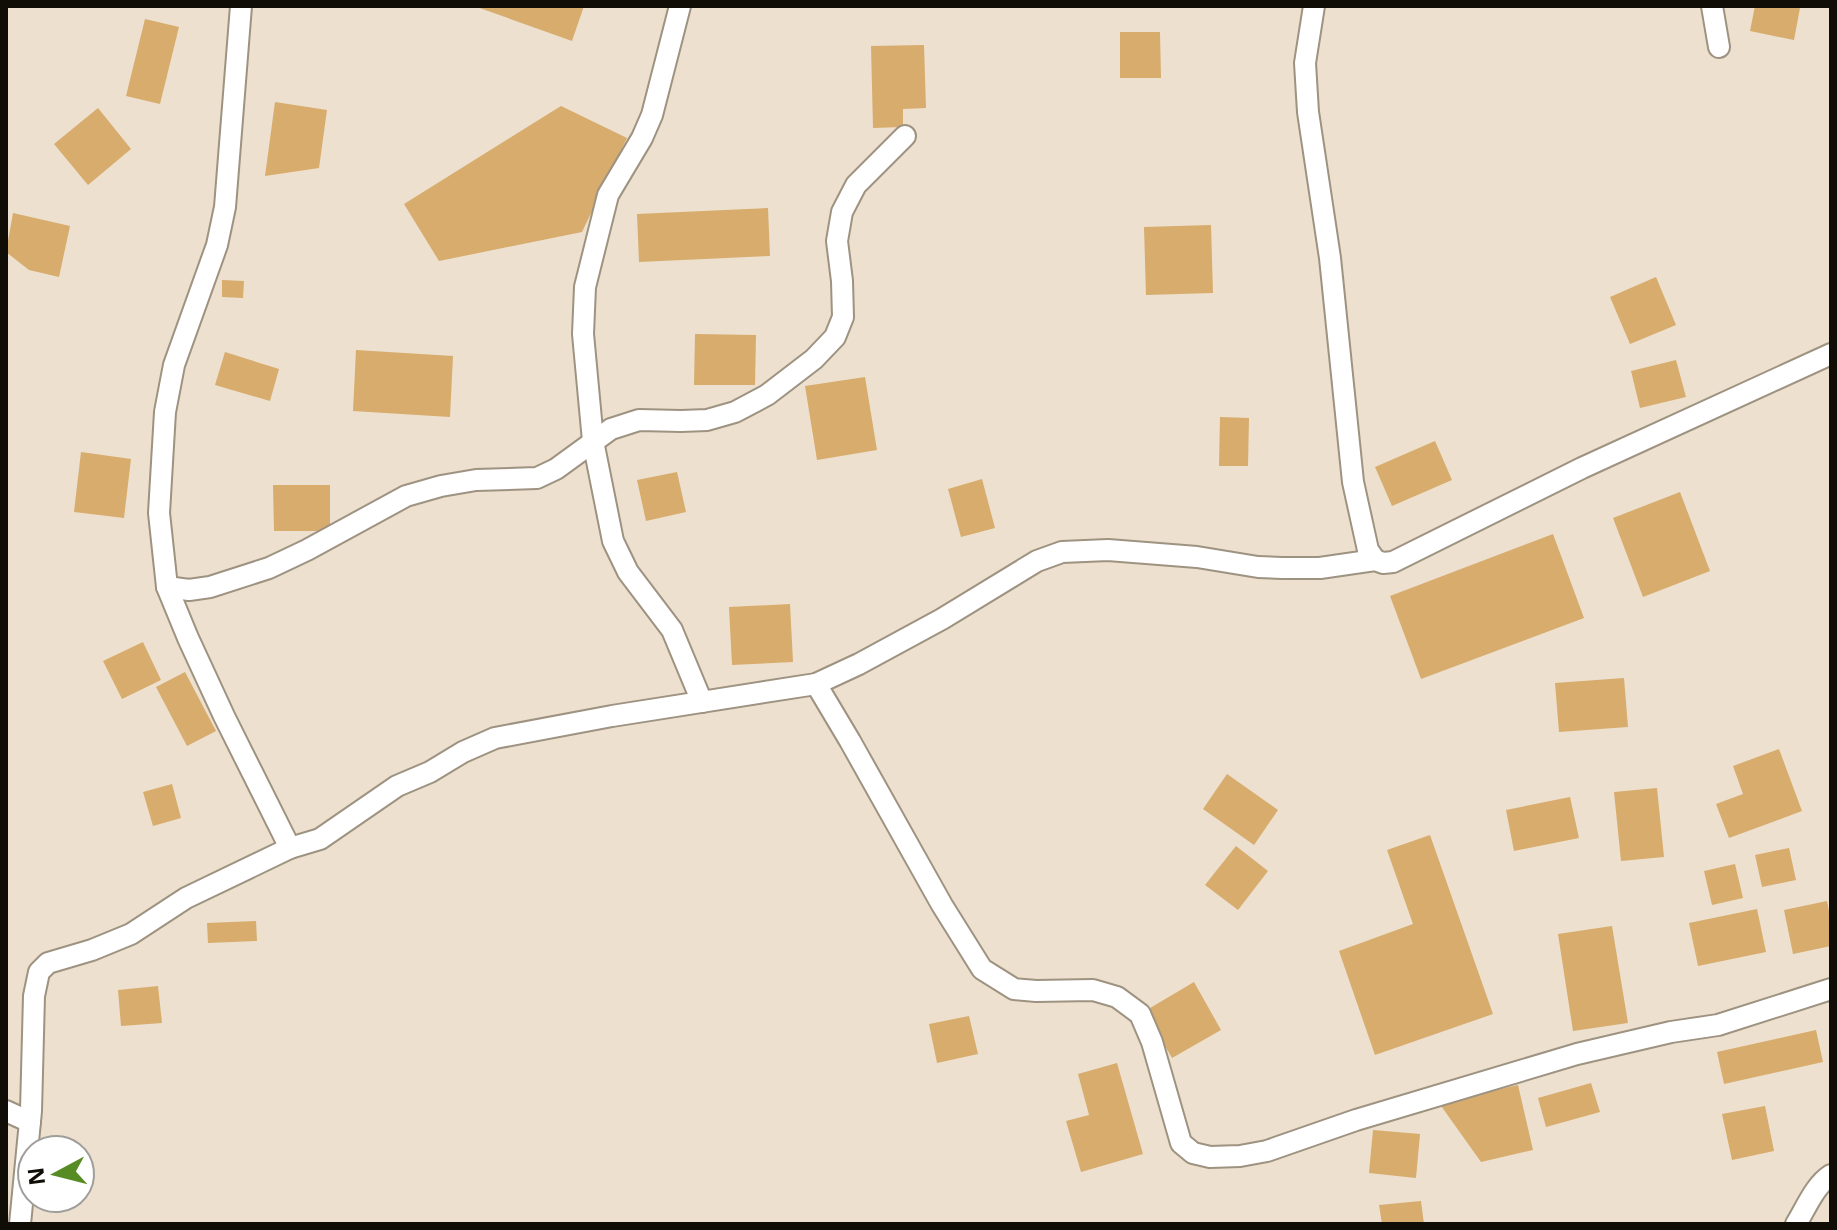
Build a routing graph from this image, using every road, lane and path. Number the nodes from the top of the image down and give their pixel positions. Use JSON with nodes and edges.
{"nodes":[{"id":1,"x":241,"y":6,"type":"edge"},
{"id":2,"x":680,"y":6,"type":"edge"},
{"id":3,"x":1314,"y":6,"type":"edge"},
{"id":4,"x":1712,"y":6,"type":"edge"},
{"id":5,"x":1719,"y":47,"type":"dead end"},
{"id":6,"x":905,"y":136,"type":"dead end"},
{"id":7,"x":1831,"y":354,"type":"edge"},
{"id":8,"x":593,"y":441,"type":"junction"},
{"id":9,"x":1375,"y":560,"type":"junction"},
{"id":10,"x":167,"y":587,"type":"junction"},
{"id":11,"x":816,"y":684,"type":"junction"},
{"id":12,"x":702,"y":702,"type":"junction"},
{"id":13,"x":290,"y":848,"type":"junction"},
{"id":14,"x":1831,"y":989,"type":"edge"},
{"id":15,"x":6,"y":1111,"type":"edge"},
{"id":16,"x":30,"y":1122,"type":"junction"},
{"id":17,"x":1831,"y":1175,"type":"edge"},
{"id":18,"x":20,"y":1224,"type":"edge"},
{"id":19,"x":1796,"y":1224,"type":"edge"}],
"edges":[{"from":1,"to":10,"type":"street"},
{"from":2,"to":8,"type":"street"},
{"from":3,"to":9,"type":"street"},
{"from":4,"to":5,"type":"street"},
{"from":6,"to":8,"type":"street"},
{"from":7,"to":9,"type":"street"},
{"from":8,"to":10,"type":"street"},
{"from":8,"to":12,"type":"street"},
{"from":9,"to":11,"type":"street"},
{"from":10,"to":13,"type":"street"},
{"from":11,"to":12,"type":"street"},
{"from":11,"to":14,"type":"street"},
{"from":12,"to":13,"type":"street"},
{"from":13,"to":16,"type":"street"},
{"from":15,"to":16,"type":"street"},
{"from":16,"to":18,"type":"street"},
{"from":17,"to":19,"type":"street"}]}
